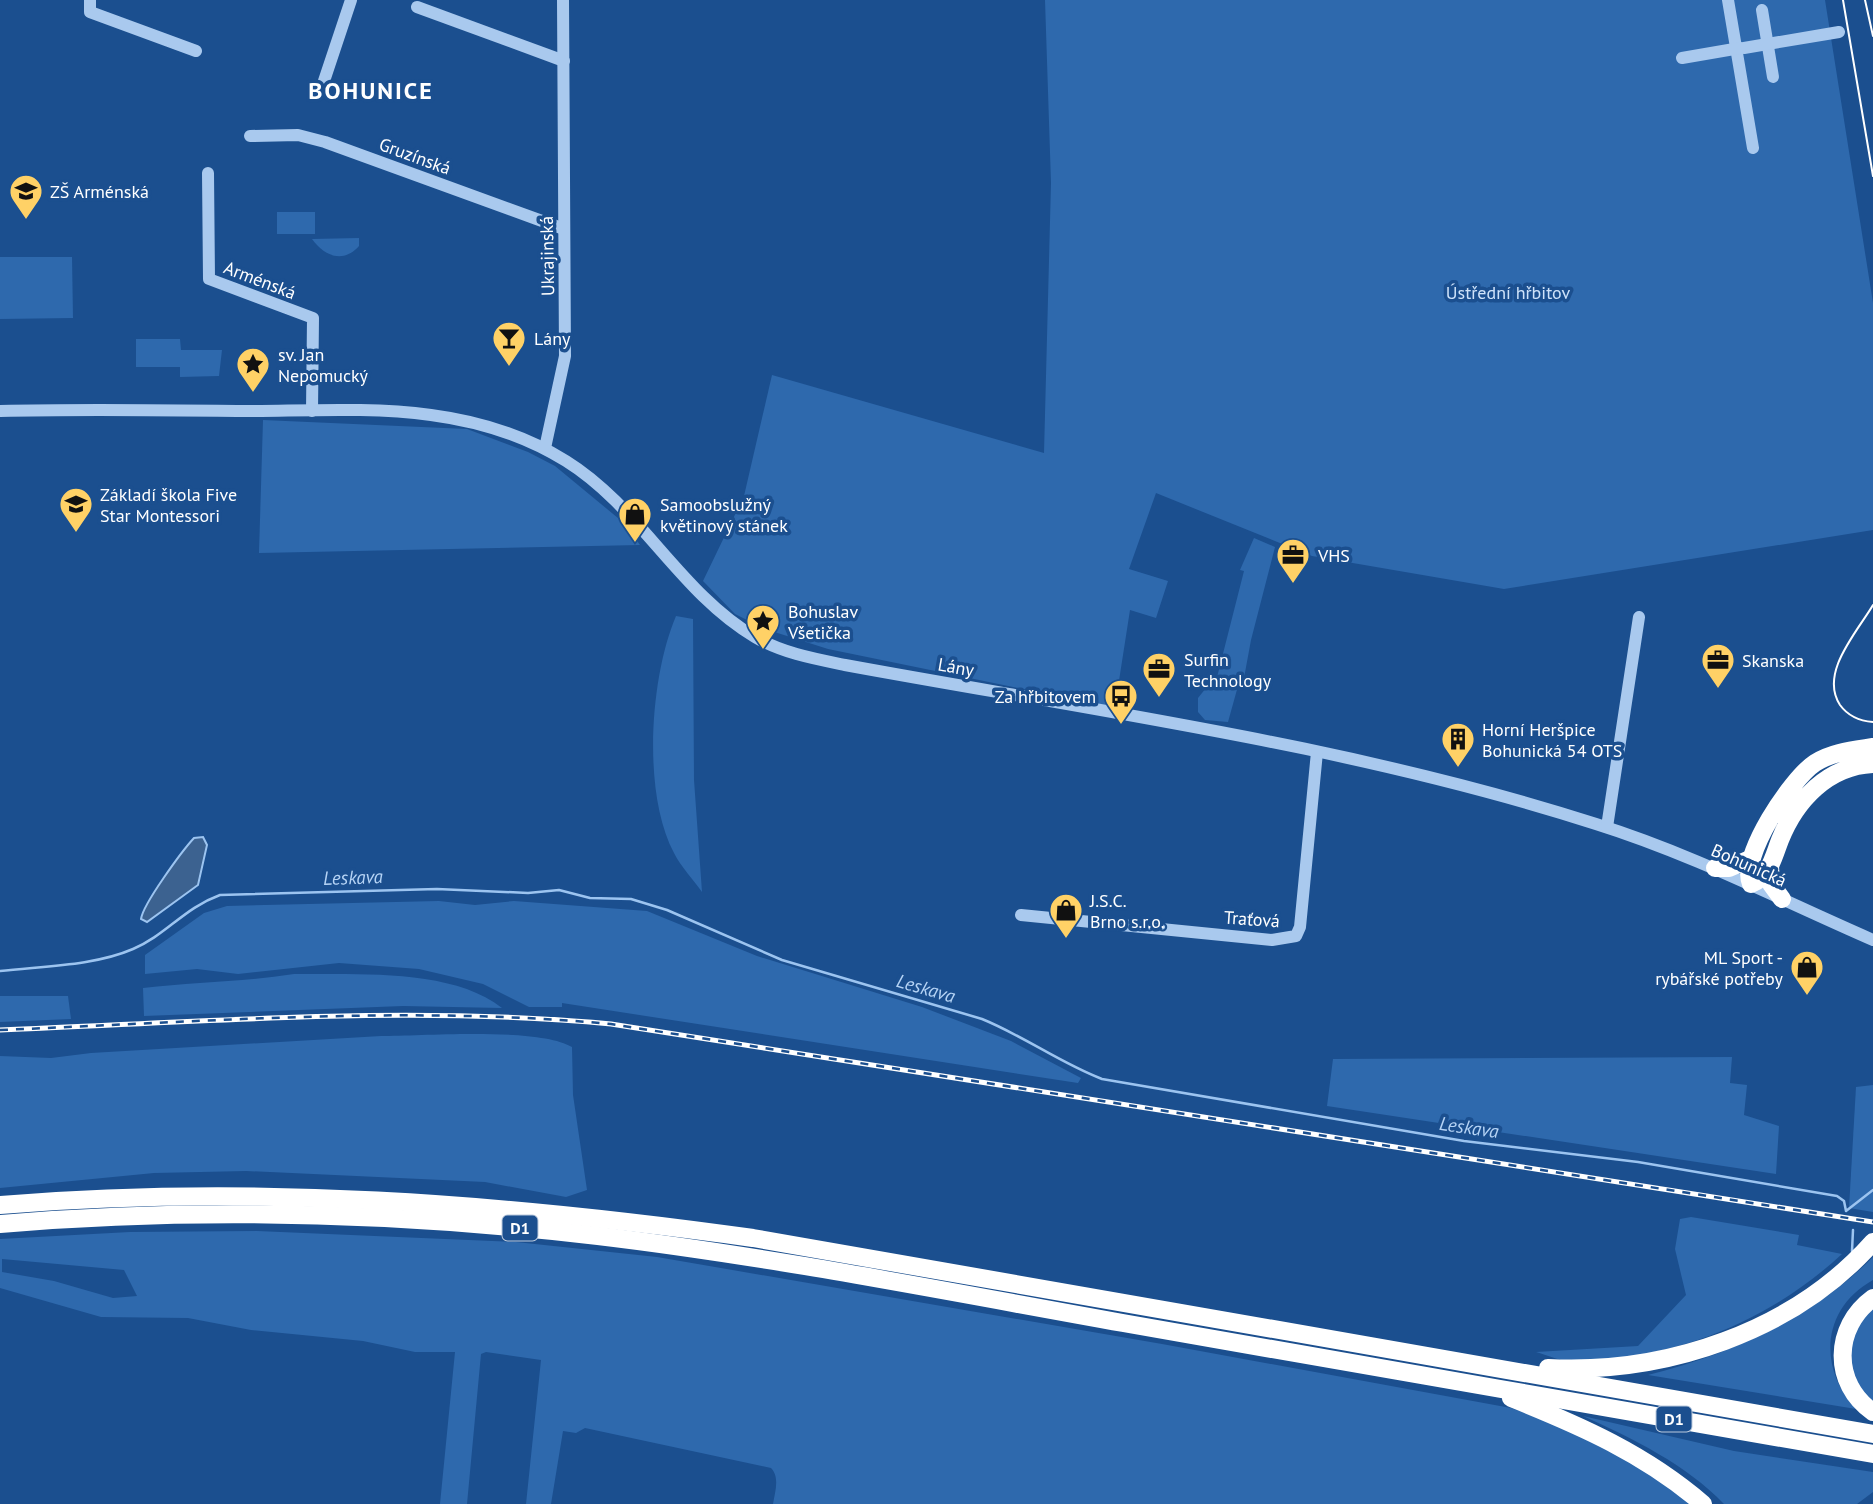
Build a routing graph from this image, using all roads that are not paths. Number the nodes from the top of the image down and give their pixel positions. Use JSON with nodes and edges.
{"nodes":[{"id":1,"x":90,"y":0,"type":"edge"},
{"id":2,"x":351,"y":0,"type":"edge"},
{"id":3,"x":564,"y":0,"type":"edge"},
{"id":4,"x":1728,"y":0,"type":"edge"},
{"id":5,"x":417,"y":7,"type":"dead end"},
{"id":6,"x":1762,"y":10,"type":"dead end"},
{"id":7,"x":1839,"y":32,"type":"dead end"},
{"id":8,"x":1768,"y":44,"type":"junction"},
{"id":9,"x":1740,"y":48,"type":"junction"},
{"id":10,"x":196,"y":51,"type":"dead end"},
{"id":11,"x":1682,"y":58,"type":"dead end"},
{"id":12,"x":564,"y":61,"type":"junction"},
{"id":13,"x":1773,"y":77,"type":"dead end"},
{"id":14,"x":323,"y":84,"type":"dead end"},
{"id":15,"x":250,"y":136,"type":"dead end"},
{"id":16,"x":1753,"y":148,"type":"dead end"},
{"id":17,"x":208,"y":173,"type":"dead end"},
{"id":18,"x":564,"y":229,"type":"junction"},
{"id":19,"x":0,"y":411,"type":"edge"},
{"id":20,"x":312,"y":411,"type":"junction"},
{"id":21,"x":545,"y":448,"type":"junction"},
{"id":22,"x":1639,"y":617,"type":"dead end"},
{"id":23,"x":1873,"y":747,"type":"edge"},
{"id":24,"x":1317,"y":752,"type":"junction"},
{"id":25,"x":1873,"y":764,"type":"edge"},
{"id":26,"x":1395,"y":769,"type":"joint"},
{"id":27,"x":1607,"y":827,"type":"junction"},
{"id":28,"x":1750,"y":859,"type":"junction"},
{"id":29,"x":1770,"y":866,"type":"junction"},
{"id":30,"x":1715,"y":868,"type":"junction"},
{"id":31,"x":1751,"y":884,"type":"junction"},
{"id":32,"x":1782,"y":899,"type":"junction"},
{"id":33,"x":1021,"y":915,"type":"dead end"},
{"id":34,"x":1873,"y":940,"type":"edge"},
{"id":35,"x":0,"y":1205,"type":"edge"},
{"id":36,"x":0,"y":1224,"type":"edge"},
{"id":37,"x":1873,"y":1242,"type":"edge"},
{"id":38,"x":1873,"y":1298,"type":"edge"},
{"id":39,"x":1478,"y":1365,"type":"junction"},
{"id":40,"x":1476,"y":1384,"type":"junction"},
{"id":41,"x":1873,"y":1412,"type":"edge"},
{"id":42,"x":1873,"y":1434,"type":"edge"},
{"id":43,"x":1873,"y":1454,"type":"edge"},
{"id":44,"x":1703,"y":1504,"type":"edge"}],
"edges":[{"from":1,"to":10,"type":"street"},
{"from":2,"to":14,"type":"street"},
{"from":3,"to":12,"type":"street","name":"Ukrajinská"},
{"from":4,"to":9,"type":"street"},
{"from":5,"to":12,"type":"street"},
{"from":6,"to":8,"type":"street"},
{"from":7,"to":8,"type":"street"},
{"from":8,"to":9,"type":"street"},
{"from":8,"to":13,"type":"street"},
{"from":9,"to":11,"type":"street"},
{"from":9,"to":16,"type":"street"},
{"from":12,"to":18,"type":"street","name":"Ukrajinská"},
{"from":15,"to":18,"type":"street","name":"Gruzínská"},
{"from":17,"to":20,"type":"street","name":"Arménská"},
{"from":18,"to":21,"type":"street","name":"Ukrajinská"},
{"from":19,"to":20,"type":"street","name":"Lány"},
{"from":20,"to":21,"type":"street","name":"Lány"},
{"from":21,"to":24,"type":"street","name":"Lány"},
{"from":22,"to":27,"type":"street"},
{"from":23,"to":28,"type":"highway"},
{"from":24,"to":26,"type":"street","name":"Lány"},
{"from":24,"to":33,"type":"street","name":"Traťová"},
{"from":25,"to":29,"type":"highway"},
{"from":26,"to":27,"type":"street","name":"Bohunická"},
{"from":27,"to":30,"type":"street","name":"Bohunická"},
{"from":28,"to":30,"type":"highway"},
{"from":28,"to":31,"type":"highway"},
{"from":29,"to":31,"type":"highway"},
{"from":29,"to":32,"type":"highway"},
{"from":30,"to":31,"type":"street","name":"Bohunická"},
{"from":31,"to":32,"type":"street","name":"Bohunická"},
{"from":32,"to":34,"type":"street","name":"Bohunická"},
{"from":35,"to":39,"type":"highway","number":"D1"},
{"from":36,"to":40,"type":"highway","number":"D1"},
{"from":37,"to":39,"type":"highway"},
{"from":38,"to":41,"type":"highway"},
{"from":39,"to":42,"type":"highway","number":"D1"},
{"from":40,"to":43,"type":"highway","number":"D1"},
{"from":40,"to":44,"type":"highway"}]}
